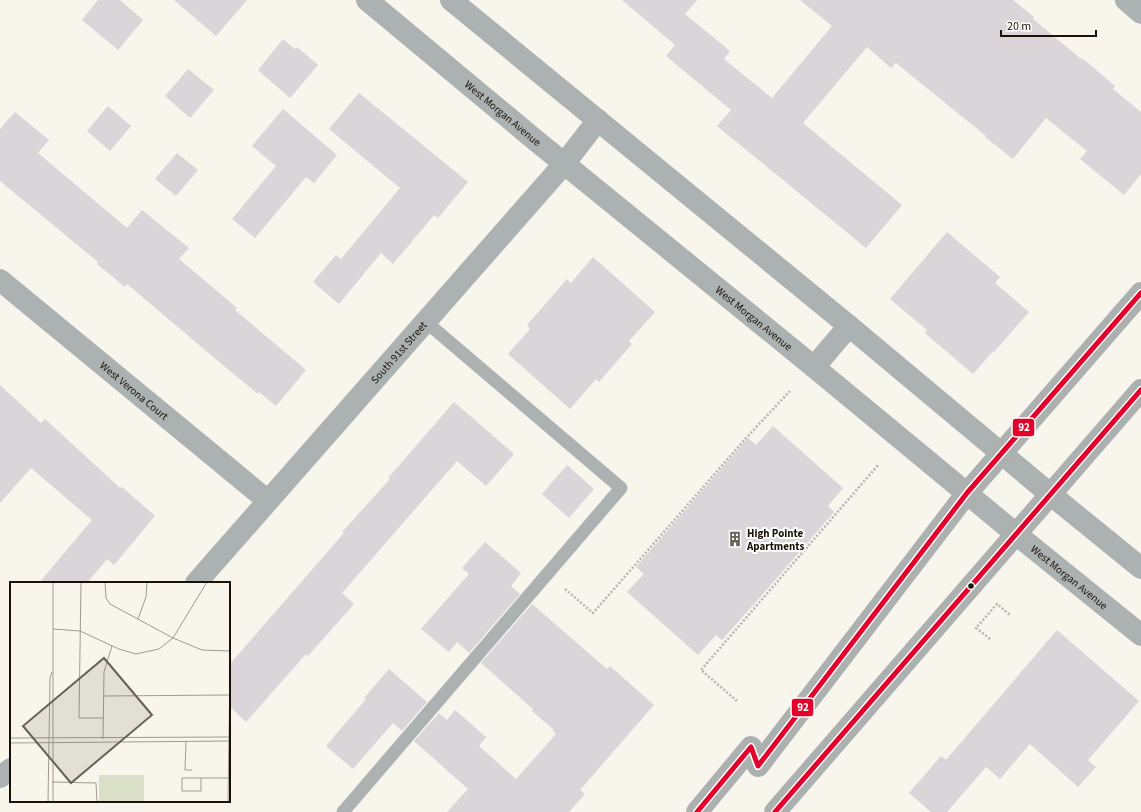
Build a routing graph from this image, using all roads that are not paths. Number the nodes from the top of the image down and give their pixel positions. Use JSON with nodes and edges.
{"nodes":[{"id":1,"x":367,"y":0,"type":"edge"},
{"id":2,"x":451,"y":0,"type":"edge"},
{"id":3,"x":1126,"y":0,"type":"edge"},
{"id":4,"x":1141,"y":13,"type":"edge"},
{"id":5,"x":598,"y":120,"type":"junction"},
{"id":6,"x":564,"y":164,"type":"junction"},
{"id":7,"x":0,"y":280,"type":"edge"},
{"id":8,"x":1141,"y":293,"type":"edge"},
{"id":9,"x":425,"y":321,"type":"junction"},
{"id":10,"x":849,"y":326,"type":"junction"},
{"id":11,"x":814,"y":367,"type":"junction"},
{"id":12,"x":1141,"y":390,"type":"edge"},
{"id":13,"x":1002,"y":454,"type":"junction"},
{"id":14,"x":967,"y":493,"type":"junction"},
{"id":15,"x":1050,"y":494,"type":"junction"},
{"id":16,"x":268,"y":501,"type":"junction"},
{"id":17,"x":1016,"y":534,"type":"junction"},
{"id":18,"x":1141,"y":568,"type":"edge"},
{"id":19,"x":197,"y":582,"type":"edge"},
{"id":20,"x":1141,"y":635,"type":"edge"},
{"id":21,"x":10,"y":770,"type":"edge"},
{"id":22,"x":0,"y":777,"type":"edge"},
{"id":23,"x":343,"y":812,"type":"edge"},
{"id":24,"x":697,"y":812,"type":"edge"},
{"id":25,"x":775,"y":812,"type":"edge"}],
"edges":[{"from":1,"to":6,"type":"street","name":"West Morgan Avenue"},
{"from":2,"to":5,"type":"street"},
{"from":3,"to":4,"type":"street"},
{"from":5,"to":6,"type":"street","name":"South 91st Street"},
{"from":5,"to":10,"type":"street"},
{"from":6,"to":9,"type":"street","name":"South 91st Street"},
{"from":6,"to":11,"type":"street","name":"West Morgan Avenue"},
{"from":7,"to":16,"type":"street","name":"West Verona Court"},
{"from":8,"to":13,"type":"main road"},
{"from":9,"to":16,"type":"street","name":"South 91st Street"},
{"from":9,"to":23,"type":"lane"},
{"from":10,"to":11,"type":"street"},
{"from":10,"to":13,"type":"street"},
{"from":11,"to":14,"type":"street","name":"West Morgan Avenue"},
{"from":12,"to":15,"type":"main road"},
{"from":13,"to":14,"type":"main road"},
{"from":13,"to":15,"type":"street"},
{"from":14,"to":17,"type":"street","name":"West Morgan Avenue"},
{"from":14,"to":24,"type":"main road"},
{"from":15,"to":17,"type":"main road"},
{"from":15,"to":18,"type":"street"},
{"from":16,"to":19,"type":"street","name":"South 91st Street"},
{"from":17,"to":20,"type":"street","name":"West Morgan Avenue"},
{"from":17,"to":25,"type":"main road"},
{"from":21,"to":22,"type":"street"}]}
